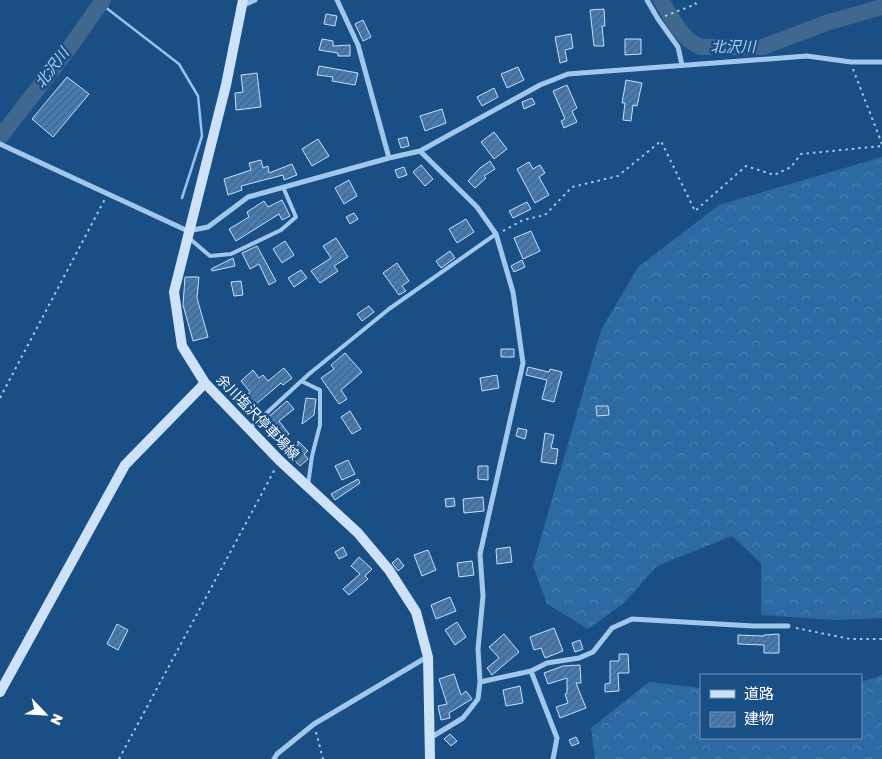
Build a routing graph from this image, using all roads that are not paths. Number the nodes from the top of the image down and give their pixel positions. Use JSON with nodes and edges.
{"nodes":[{"id":1,"x":255,"y":0,"type":"edge"},
{"id":2,"x":337,"y":0,"type":"edge"},
{"id":3,"x":647,"y":0,"type":"edge"},
{"id":4,"x":242,"y":3,"type":"edge"},
{"id":5,"x":882,"y":62,"type":"edge"},
{"id":6,"x":682,"y":65,"type":"junction"},
{"id":7,"x":3,"y":145,"type":"edge"},
{"id":8,"x":420,"y":151,"type":"junction"},
{"id":9,"x":389,"y":158,"type":"junction"},
{"id":10,"x":283,"y":187,"type":"junction"},
{"id":11,"x":188,"y":234,"type":"junction"},
{"id":12,"x":496,"y":234,"type":"junction"},
{"id":13,"x":301,"y":381,"type":"junction"},
{"id":14,"x":205,"y":384,"type":"junction"},
{"id":15,"x":249,"y":429,"type":"junction"},
{"id":16,"x":308,"y":487,"type":"junction"},
{"id":17,"x":788,"y":626,"type":"road end"},
{"id":18,"x":428,"y":657,"type":"junction"},
{"id":19,"x":531,"y":671,"type":"junction"},
{"id":20,"x":480,"y":682,"type":"junction"},
{"id":21,"x":0,"y":692,"type":"edge"},
{"id":22,"x":430,"y":738,"type":"junction"},
{"id":23,"x":274,"y":759,"type":"edge"},
{"id":24,"x":430,"y":759,"type":"edge"},
{"id":25,"x":553,"y":759,"type":"edge"}],
"edges":[{"from":1,"to":4,"type":"street"},
{"from":2,"to":9,"type":"street"},
{"from":3,"to":6,"type":"street"},
{"from":4,"to":11,"type":"main road","name":"余川塩沢停車場線"},
{"from":5,"to":6,"type":"street"},
{"from":6,"to":8,"type":"street"},
{"from":7,"to":11,"type":"street"},
{"from":8,"to":9,"type":"street"},
{"from":8,"to":12,"type":"street"},
{"from":9,"to":10,"type":"street"},
{"from":10,"to":11,"type":"street"},
{"from":10,"to":11,"type":"lane"},
{"from":11,"to":14,"type":"main road","name":"余川塩沢停車場線"},
{"from":12,"to":13,"type":"lane"},
{"from":12,"to":20,"type":"street"},
{"from":13,"to":15,"type":"lane"},
{"from":13,"to":16,"type":"lane"},
{"from":14,"to":15,"type":"main road","name":"余川塩沢停車場線"},
{"from":14,"to":21,"type":"main road"},
{"from":15,"to":16,"type":"main road","name":"余川塩沢停車場線"},
{"from":16,"to":18,"type":"main road","name":"余川塩沢停車場線"},
{"from":17,"to":19,"type":"street"},
{"from":18,"to":22,"type":"main road","name":"余川塩沢停車場線"},
{"from":18,"to":23,"type":"street"},
{"from":19,"to":20,"type":"street"},
{"from":19,"to":25,"type":"street"},
{"from":20,"to":22,"type":"street"},
{"from":22,"to":24,"type":"main road","name":"余川塩沢停車場線"}]}
